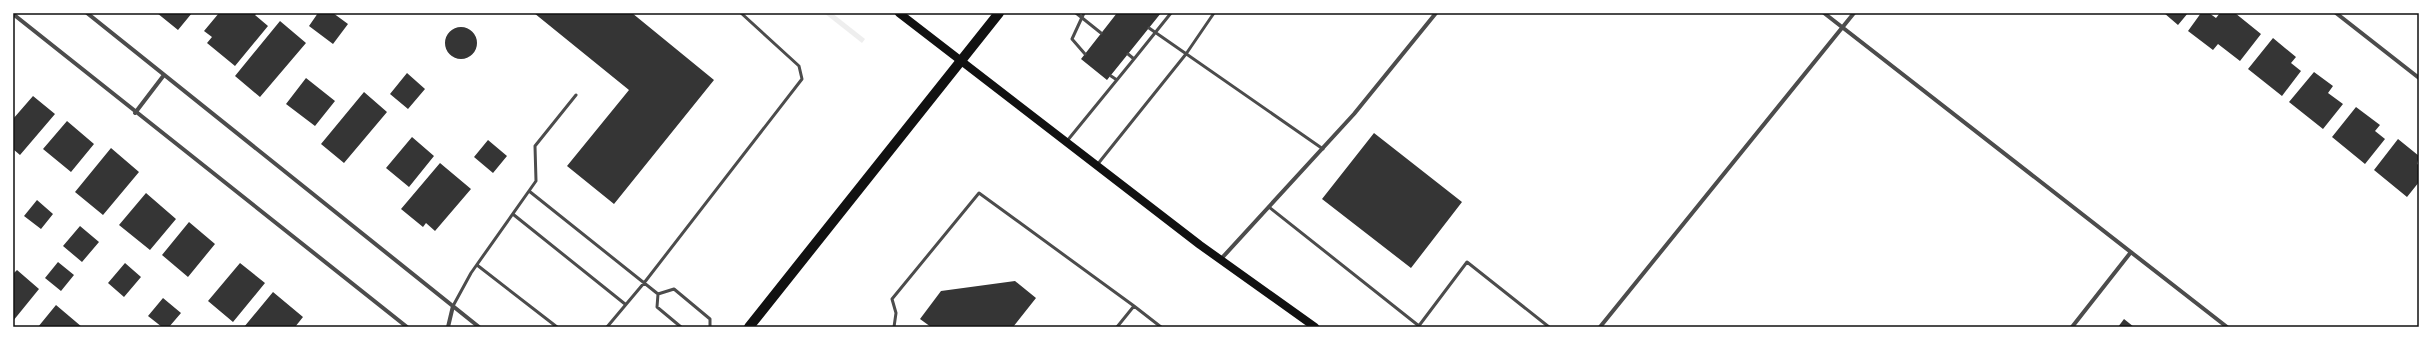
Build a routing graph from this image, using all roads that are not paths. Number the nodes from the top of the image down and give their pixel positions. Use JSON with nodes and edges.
{"nodes":[{"id":1,"x":87,"y":13,"type":"edge"},
{"id":2,"x":740,"y":13,"type":"edge"},
{"id":3,"x":899,"y":13,"type":"edge"},
{"id":4,"x":999,"y":13,"type":"edge"},
{"id":5,"x":1076,"y":13,"type":"edge"},
{"id":6,"x":1084,"y":13,"type":"edge"},
{"id":7,"x":1171,"y":13,"type":"edge"},
{"id":8,"x":1214,"y":13,"type":"edge"},
{"id":9,"x":1436,"y":13,"type":"edge"},
{"id":10,"x":1824,"y":13,"type":"edge"},
{"id":11,"x":1854,"y":13,"type":"edge"},
{"id":12,"x":2336,"y":13,"type":"edge"},
{"id":13,"x":13,"y":14,"type":"edge"},
{"id":14,"x":1081,"y":17,"type":"junction"},
{"id":15,"x":1149,"y":28,"type":"dead end"},
{"id":16,"x":1842,"y":28,"type":"junction"},
{"id":17,"x":1101,"y":33,"type":"dead end"},
{"id":18,"x":1155,"y":33,"type":"junction"},
{"id":19,"x":1085,"y":54,"type":"dead end"},
{"id":20,"x":1128,"y":54,"type":"dead end"},
{"id":21,"x":1186,"y":54,"type":"junction"},
{"id":22,"x":1134,"y":59,"type":"junction"},
{"id":23,"x":960,"y":61,"type":"junction"},
{"id":24,"x":164,"y":75,"type":"junction"},
{"id":25,"x":1111,"y":76,"type":"dead end"},
{"id":26,"x":2419,"y":78,"type":"edge"},
{"id":27,"x":1117,"y":80,"type":"junction"},
{"id":28,"x":576,"y":95,"type":"dead end"},
{"id":29,"x":135,"y":113,"type":"junction"},
{"id":30,"x":1065,"y":142,"type":"junction"},
{"id":31,"x":1323,"y":148,"type":"junction"},
{"id":32,"x":1096,"y":166,"type":"junction"},
{"id":33,"x":530,"y":191,"type":"junction"},
{"id":34,"x":1269,"y":207,"type":"junction"},
{"id":35,"x":514,"y":215,"type":"junction"},
{"id":36,"x":2131,"y":252,"type":"junction"},
{"id":37,"x":1220,"y":260,"type":"junction"},
{"id":38,"x":477,"y":265,"type":"junction"},
{"id":39,"x":644,"y":283,"type":"junction"},
{"id":40,"x":658,"y":294,"type":"junction"},
{"id":41,"x":625,"y":304,"type":"junction"},
{"id":42,"x":453,"y":306,"type":"junction"},
{"id":43,"x":1134,"y":306,"type":"junction"},
{"id":44,"x":1419,"y":326,"type":"edge"},
{"id":45,"x":407,"y":327,"type":"edge"},
{"id":46,"x":448,"y":327,"type":"edge"},
{"id":47,"x":479,"y":327,"type":"edge"},
{"id":48,"x":557,"y":327,"type":"edge"},
{"id":49,"x":607,"y":327,"type":"edge"},
{"id":50,"x":681,"y":327,"type":"edge"},
{"id":51,"x":710,"y":327,"type":"edge"},
{"id":52,"x":749,"y":327,"type":"edge"},
{"id":53,"x":894,"y":327,"type":"edge"},
{"id":54,"x":1117,"y":327,"type":"edge"},
{"id":55,"x":1161,"y":327,"type":"edge"},
{"id":56,"x":1315,"y":327,"type":"edge"},
{"id":57,"x":1549,"y":327,"type":"edge"},
{"id":58,"x":1600,"y":327,"type":"edge"},
{"id":59,"x":2072,"y":327,"type":"edge"},
{"id":60,"x":2227,"y":327,"type":"edge"}],
"edges":[{"from":1,"to":24,"type":"street"},
{"from":2,"to":39,"type":"lane"},
{"from":3,"to":23,"type":"main road"},
{"from":4,"to":23,"type":"main road"},
{"from":5,"to":14,"type":"lane"},
{"from":6,"to":14,"type":"lane"},
{"from":7,"to":18,"type":"lane"},
{"from":8,"to":21,"type":"lane"},
{"from":9,"to":31,"type":"street"},
{"from":10,"to":16,"type":"street"},
{"from":11,"to":16,"type":"street"},
{"from":12,"to":26,"type":"street"},
{"from":13,"to":29,"type":"street"},
{"from":14,"to":17,"type":"lane"},
{"from":14,"to":19,"type":"lane"},
{"from":15,"to":18,"type":"lane"},
{"from":16,"to":36,"type":"street"},
{"from":16,"to":58,"type":"street"},
{"from":18,"to":21,"type":"lane"},
{"from":18,"to":22,"type":"lane"},
{"from":20,"to":22,"type":"lane"},
{"from":21,"to":31,"type":"lane"},
{"from":21,"to":32,"type":"lane"},
{"from":22,"to":27,"type":"lane"},
{"from":23,"to":30,"type":"main road"},
{"from":23,"to":52,"type":"main road"},
{"from":24,"to":29,"type":"street"},
{"from":24,"to":42,"type":"street"},
{"from":25,"to":27,"type":"lane"},
{"from":27,"to":30,"type":"lane"},
{"from":28,"to":33,"type":"lane"},
{"from":29,"to":45,"type":"street"},
{"from":30,"to":32,"type":"main road"},
{"from":31,"to":34,"type":"street"},
{"from":32,"to":37,"type":"main road"},
{"from":33,"to":35,"type":"lane"},
{"from":33,"to":39,"type":"lane"},
{"from":34,"to":37,"type":"street"},
{"from":34,"to":44,"type":"lane"},
{"from":35,"to":38,"type":"lane"},
{"from":35,"to":41,"type":"lane"},
{"from":36,"to":59,"type":"street"},
{"from":36,"to":60,"type":"street"},
{"from":37,"to":56,"type":"main road"},
{"from":38,"to":42,"type":"lane"},
{"from":38,"to":48,"type":"lane"},
{"from":39,"to":40,"type":"lane"},
{"from":39,"to":41,"type":"lane"},
{"from":40,"to":50,"type":"lane"},
{"from":40,"to":51,"type":"lane"},
{"from":41,"to":49,"type":"lane"},
{"from":42,"to":46,"type":"street"},
{"from":42,"to":47,"type":"street"},
{"from":43,"to":53,"type":"lane"},
{"from":43,"to":54,"type":"lane"},
{"from":43,"to":55,"type":"lane"},
{"from":44,"to":57,"type":"lane"}]}
